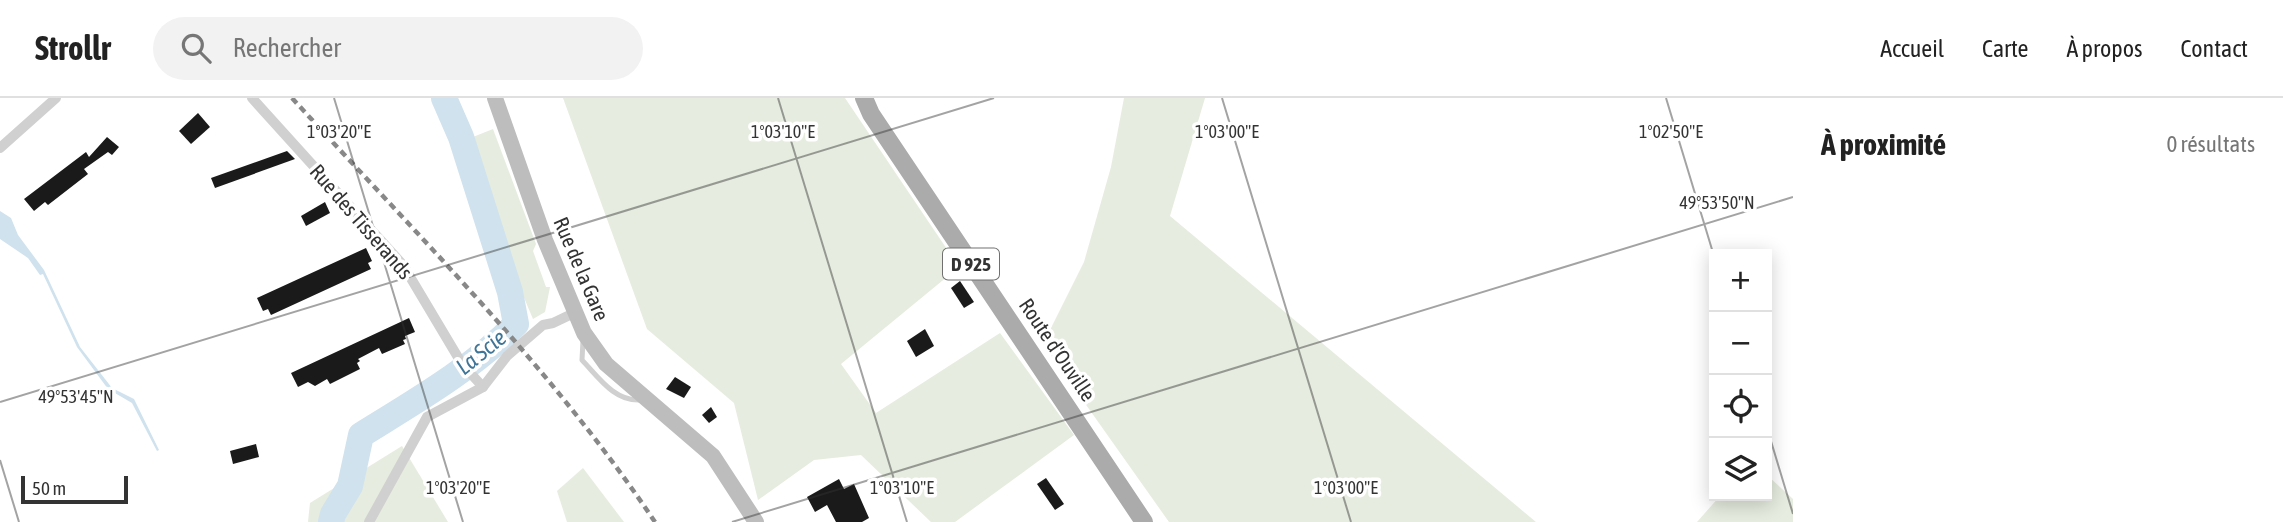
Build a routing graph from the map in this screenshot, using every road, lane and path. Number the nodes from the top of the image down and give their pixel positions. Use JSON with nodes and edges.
{"nodes":[{"id":1,"x":56,"y":98,"type":"edge"},
{"id":2,"x":252,"y":98,"type":"edge"},
{"id":3,"x":495,"y":98,"type":"edge"},
{"id":4,"x":864,"y":98,"type":"edge"},
{"id":5,"x":0,"y":148,"type":"edge"},
{"id":6,"x":574,"y":313,"type":"junction"},
{"id":7,"x":480,"y":384,"type":"junction"},
{"id":8,"x":369,"y":522,"type":"edge"},
{"id":9,"x":756,"y":522,"type":"edge"},
{"id":10,"x":1144,"y":522,"type":"edge"}],
"edges":[{"from":1,"to":5,"type":"street"},
{"from":2,"to":7,"type":"street","name":"Rue des Tisserands"},
{"from":3,"to":6,"type":"street","name":"Rue de la Gare"},
{"from":4,"to":10,"type":"main road","name":"Route d'Ouville","number":"D 925"},
{"from":6,"to":7,"type":"street"},
{"from":6,"to":9,"type":"street","name":"Rue de la Gare"},
{"from":7,"to":8,"type":"street"}]}
